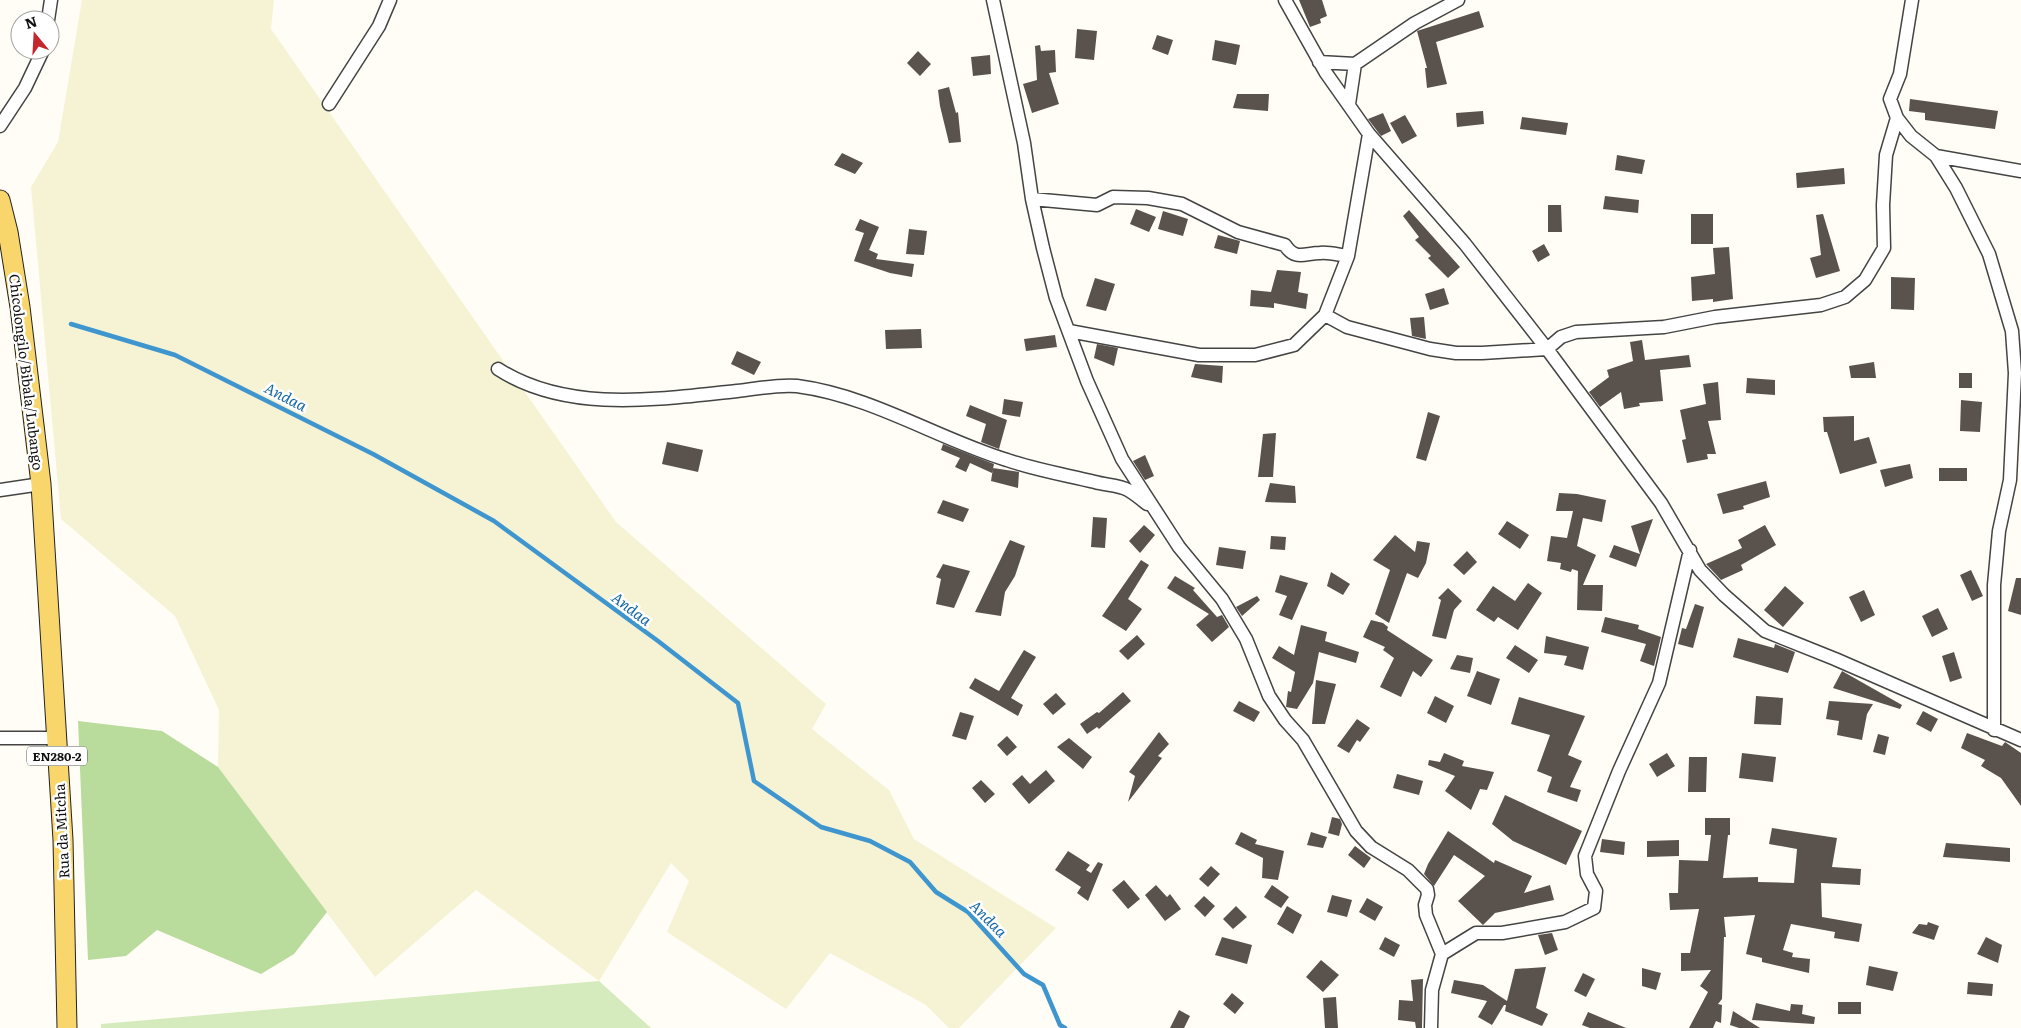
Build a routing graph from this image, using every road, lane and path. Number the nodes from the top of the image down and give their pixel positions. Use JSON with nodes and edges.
{"nodes":[{"id":1,"x":390,"y":0,"type":"edge"},
{"id":2,"x":993,"y":0,"type":"edge"},
{"id":3,"x":1285,"y":0,"type":"edge"},
{"id":4,"x":1458,"y":0,"type":"edge"},
{"id":5,"x":1912,"y":0,"type":"edge"},
{"id":6,"x":38,"y":60,"type":"edge"},
{"id":7,"x":1320,"y":62,"type":"junction"},
{"id":8,"x":1355,"y":64,"type":"junction"},
{"id":9,"x":329,"y":104,"type":"dead end"},
{"id":10,"x":1349,"y":104,"type":"junction"},
{"id":11,"x":1897,"y":118,"type":"junction"},
{"id":12,"x":0,"y":126,"type":"edge"},
{"id":13,"x":1369,"y":134,"type":"junction"},
{"id":14,"x":1936,"y":156,"type":"junction"},
{"id":15,"x":2021,"y":171,"type":"edge"},
{"id":16,"x":1032,"y":199,"type":"junction"},
{"id":17,"x":0,"y":200,"type":"edge"},
{"id":18,"x":1348,"y":256,"type":"junction"},
{"id":19,"x":1325,"y":316,"type":"junction"},
{"id":20,"x":1069,"y":331,"type":"junction"},
{"id":21,"x":1547,"y":350,"type":"junction"},
{"id":22,"x":498,"y":369,"type":"dead end"},
{"id":23,"x":41,"y":484,"type":"junction"},
{"id":24,"x":0,"y":490,"type":"edge"},
{"id":25,"x":1151,"y":506,"type":"junction"},
{"id":26,"x":1690,"y":550,"type":"junction"},
{"id":27,"x":1994,"y":730,"type":"junction"},
{"id":28,"x":0,"y":738,"type":"edge"},
{"id":29,"x":56,"y":738,"type":"junction"},
{"id":30,"x":2021,"y":740,"type":"edge"},
{"id":31,"x":1442,"y":954,"type":"junction"},
{"id":32,"x":67,"y":1028,"type":"edge"},
{"id":33,"x":1431,"y":1028,"type":"edge"}],
"edges":[{"from":1,"to":9,"type":"street"},
{"from":2,"to":16,"type":"street"},
{"from":3,"to":7,"type":"street"},
{"from":4,"to":8,"type":"street"},
{"from":5,"to":11,"type":"street"},
{"from":6,"to":12,"type":"street"},
{"from":7,"to":8,"type":"street"},
{"from":7,"to":10,"type":"street"},
{"from":8,"to":10,"type":"street"},
{"from":10,"to":13,"type":"street"},
{"from":11,"to":14,"type":"street"},
{"from":11,"to":21,"type":"street"},
{"from":13,"to":18,"type":"street"},
{"from":13,"to":21,"type":"street"},
{"from":14,"to":15,"type":"street"},
{"from":14,"to":27,"type":"street"},
{"from":16,"to":18,"type":"street"},
{"from":16,"to":20,"type":"street"},
{"from":17,"to":23,"type":"main road","name":"Chicolongilo/Bibala/Lubango","number":"EN280-2"},
{"from":18,"to":19,"type":"street"},
{"from":19,"to":20,"type":"street"},
{"from":19,"to":21,"type":"street"},
{"from":20,"to":25,"type":"street"},
{"from":21,"to":26,"type":"street"},
{"from":22,"to":25,"type":"street"},
{"from":23,"to":24,"type":"street"},
{"from":23,"to":29,"type":"main road","name":"Rua da Mitcha","number":"EN280-2"},
{"from":25,"to":31,"type":"street"},
{"from":26,"to":27,"type":"street"},
{"from":26,"to":31,"type":"street"},
{"from":27,"to":30,"type":"street"},
{"from":28,"to":29,"type":"street"},
{"from":29,"to":32,"type":"main road","name":"Rua da Mitcha","number":"EN280-2"},
{"from":31,"to":33,"type":"street"}]}
